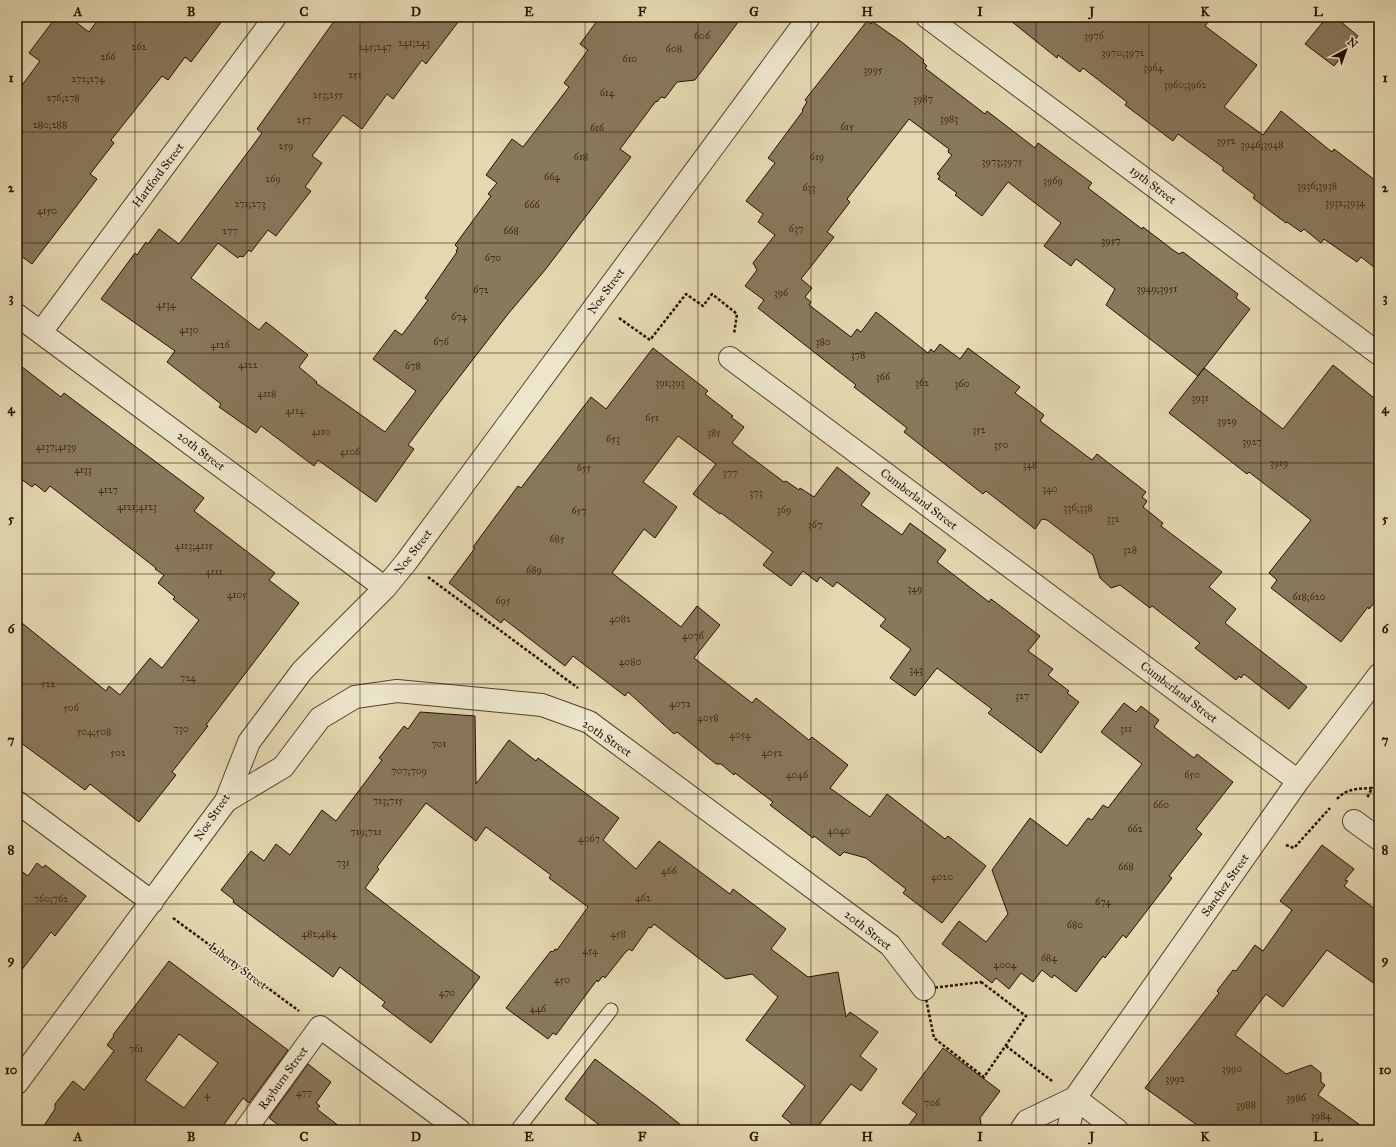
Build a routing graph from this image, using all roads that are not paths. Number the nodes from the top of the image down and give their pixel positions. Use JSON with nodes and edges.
{"nodes":[{"id":1,"x":275,"y":17,"type":"edge"},
{"id":2,"x":810,"y":17,"type":"edge"},
{"id":3,"x":927,"y":17,"type":"edge"},
{"id":4,"x":17,"y":315,"type":"edge"},
{"id":5,"x":41,"y":332,"type":"junction"},
{"id":6,"x":1379,"y":354,"type":"edge"},
{"id":7,"x":730,"y":358,"type":"road end"},
{"id":8,"x":385,"y":588,"type":"junction"},
{"id":9,"x":1379,"y":675,"type":"edge"},
{"id":10,"x":1298,"y":781,"type":"junction"},
{"id":11,"x":226,"y":801,"type":"junction"},
{"id":12,"x":17,"y":802,"type":"edge"},
{"id":13,"x":1354,"y":821,"type":"road end"},
{"id":14,"x":1379,"y":839,"type":"edge"},
{"id":15,"x":152,"y":902,"type":"junction"},
{"id":16,"x":924,"y":990,"type":"road end"},
{"id":17,"x":611,"y":1010,"type":"dead end"},
{"id":18,"x":17,"y":1083,"type":"edge"},
{"id":19,"x":1075,"y":1098,"type":"junction"},
{"id":20,"x":245,"y":1130,"type":"edge"},
{"id":21,"x":459,"y":1130,"type":"edge"},
{"id":22,"x":517,"y":1130,"type":"edge"},
{"id":23,"x":1021,"y":1130,"type":"edge"},
{"id":24,"x":1068,"y":1130,"type":"edge"},
{"id":25,"x":1117,"y":1130,"type":"edge"}],
"edges":[{"from":1,"to":5,"type":"street","name":"Hartford Street"},
{"from":2,"to":8,"type":"street","name":"Noe Street"},
{"from":3,"to":6,"type":"street","name":"19th Street"},
{"from":4,"to":5,"type":"street","name":"20th Street"},
{"from":5,"to":8,"type":"street","name":"20th Street"},
{"from":7,"to":10,"type":"street","name":"Cumberland Street"},
{"from":8,"to":11,"type":"street","name":"Noe Street"},
{"from":9,"to":10,"type":"street","name":"Sanchez Street"},
{"from":10,"to":19,"type":"street","name":"Sanchez Street"},
{"from":11,"to":15,"type":"street","name":"Noe Street"},
{"from":11,"to":16,"type":"street","name":"20th Street"},
{"from":12,"to":15,"type":"street"},
{"from":13,"to":14,"type":"street"},
{"from":15,"to":18,"type":"street","name":"Noe Street"},
{"from":17,"to":22,"type":"lane"},
{"from":19,"to":23,"type":"street","name":"Sanchez Street"},
{"from":19,"to":24,"type":"street","name":"Sanchez Street"},
{"from":19,"to":25,"type":"street"},
{"from":20,"to":21,"type":"street","name":"Rayburn Street"}]}
